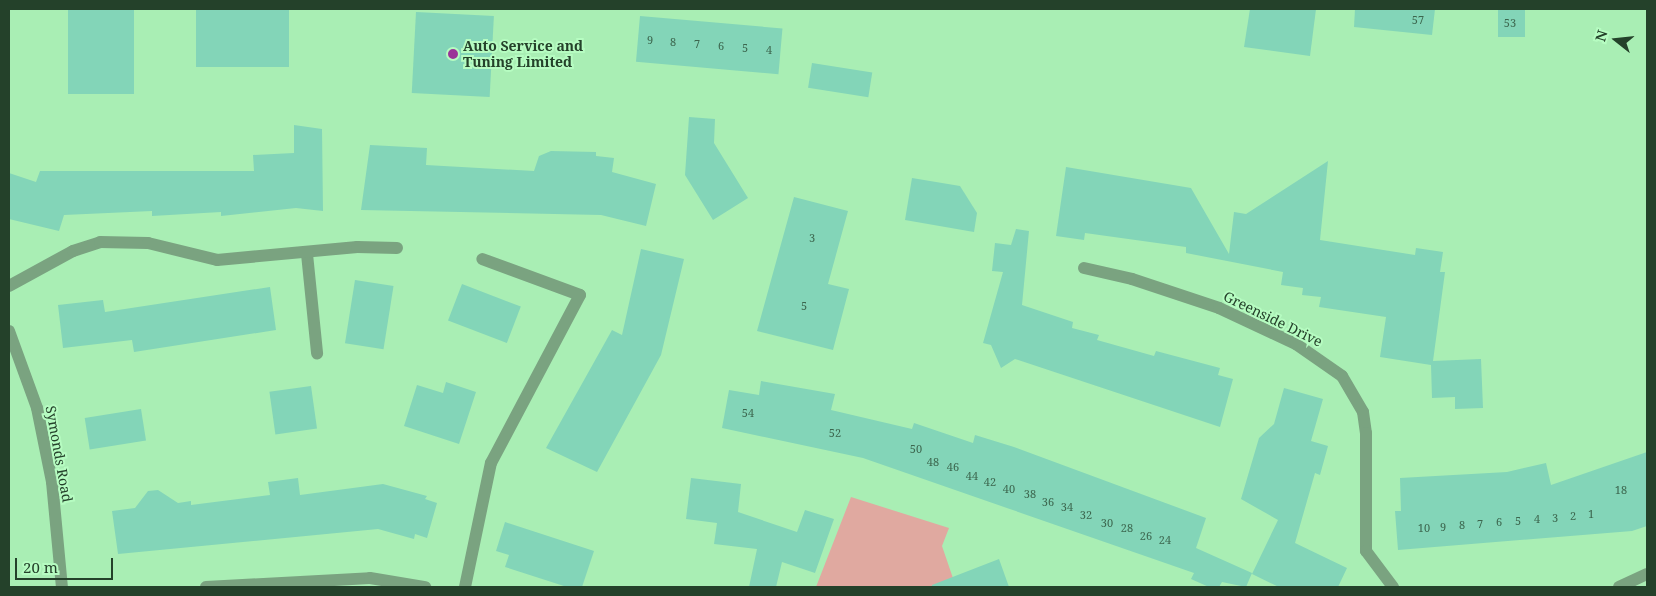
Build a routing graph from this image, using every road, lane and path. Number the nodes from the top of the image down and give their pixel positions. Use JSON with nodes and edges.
{"nodes":[{"id":1,"x":397,"y":248,"type":"dead end"},
{"id":2,"x":306,"y":254,"type":"junction"},
{"id":3,"x":482,"y":258,"type":"dead end"},
{"id":4,"x":1084,"y":268,"type":"dead end"},
{"id":5,"x":9,"y":286,"type":"edge"},
{"id":6,"x":9,"y":331,"type":"edge"},
{"id":7,"x":316,"y":353,"type":"dead end"},
{"id":8,"x":1647,"y":574,"type":"edge"},
{"id":9,"x":62,"y":587,"type":"edge"},
{"id":10,"x":206,"y":587,"type":"edge"},
{"id":11,"x":425,"y":587,"type":"edge"},
{"id":12,"x":465,"y":587,"type":"edge"},
{"id":13,"x":1393,"y":587,"type":"edge"},
{"id":14,"x":1619,"y":587,"type":"edge"}],
"edges":[{"from":1,"to":2,"type":"street"},
{"from":2,"to":5,"type":"street"},
{"from":2,"to":7,"type":"street"},
{"from":3,"to":12,"type":"street"},
{"from":4,"to":13,"type":"street","name":"Greenside Drive"},
{"from":6,"to":9,"type":"street","name":"Symonds Road"},
{"from":8,"to":14,"type":"street"},
{"from":10,"to":11,"type":"street"}]}
